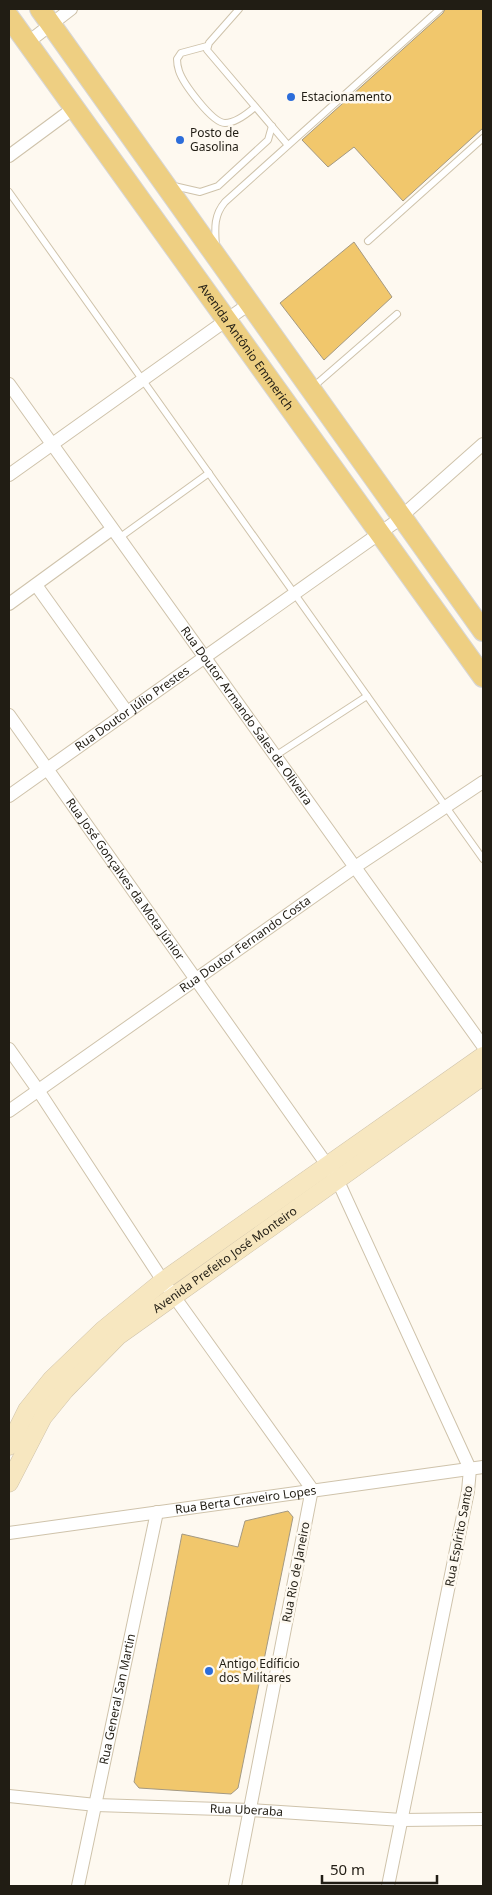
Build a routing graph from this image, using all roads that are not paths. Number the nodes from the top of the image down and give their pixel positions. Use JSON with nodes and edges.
{"nodes":[{"id":1,"x":71,"y":9,"type":"edge"},
{"id":2,"x":239,"y":9,"type":"edge"},
{"id":3,"x":440,"y":9,"type":"edge"},
{"id":4,"x":9,"y":17,"type":"edge"},
{"id":5,"x":45,"y":17,"type":"edge"},
{"id":6,"x":27,"y":43,"type":"junction"},
{"id":7,"x":207,"y":46,"type":"junction"},
{"id":8,"x":255,"y":107,"type":"junction"},
{"id":9,"x":74,"y":108,"type":"junction"},
{"id":10,"x":272,"y":126,"type":"junction"},
{"id":11,"x":483,"y":138,"type":"edge"},
{"id":12,"x":288,"y":144,"type":"junction"},
{"id":13,"x":9,"y":156,"type":"edge"},
{"id":14,"x":166,"y":184,"type":"junction"},
{"id":15,"x":9,"y":192,"type":"edge"},
{"id":16,"x":368,"y":241,"type":"dead end"},
{"id":17,"x":217,"y":256,"type":"junction"},
{"id":18,"x":249,"y":304,"type":"junction"},
{"id":19,"x":397,"y":314,"type":"dead end"},
{"id":20,"x":228,"y":319,"type":"junction"},
{"id":21,"x":143,"y":379,"type":"junction"},
{"id":22,"x":9,"y":384,"type":"edge"},
{"id":23,"x":310,"y":389,"type":"junction"},
{"id":24,"x":52,"y":444,"type":"junction"},
{"id":25,"x":483,"y":444,"type":"edge"},
{"id":26,"x":209,"y":473,"type":"junction"},
{"id":27,"x":9,"y":474,"type":"edge"},
{"id":28,"x":402,"y":516,"type":"junction"},
{"id":29,"x":116,"y":533,"type":"junction"},
{"id":30,"x":380,"y":533,"type":"junction"},
{"id":31,"x":36,"y":585,"type":"junction"},
{"id":32,"x":294,"y":593,"type":"junction"},
{"id":33,"x":9,"y":604,"type":"edge"},
{"id":34,"x":483,"y":632,"type":"edge"},
{"id":35,"x":205,"y":657,"type":"junction"},
{"id":36,"x":483,"y":677,"type":"edge"},
{"id":37,"x":367,"y":696,"type":"junction"},
{"id":38,"x":127,"y":712,"type":"junction"},
{"id":39,"x":9,"y":715,"type":"edge"},
{"id":40,"x":275,"y":756,"type":"junction"},
{"id":41,"x":47,"y":769,"type":"junction"},
{"id":42,"x":483,"y":782,"type":"edge"},
{"id":43,"x":9,"y":796,"type":"edge"},
{"id":44,"x":446,"y":807,"type":"junction"},
{"id":45,"x":483,"y":859,"type":"edge"},
{"id":46,"x":355,"y":867,"type":"junction"},
{"id":47,"x":196,"y":979,"type":"junction"},
{"id":48,"x":483,"y":1046,"type":"edge"},
{"id":49,"x":9,"y":1049,"type":"edge"},
{"id":50,"x":483,"y":1056,"type":"edge"},
{"id":51,"x":483,"y":1076,"type":"edge"},
{"id":52,"x":38,"y":1090,"type":"junction"},
{"id":53,"x":9,"y":1111,"type":"edge"},
{"id":54,"x":333,"y":1172,"type":"junction"},
{"id":55,"x":163,"y":1280,"type":"junction"},
{"id":56,"x":176,"y":1296,"type":"junction"},
{"id":57,"x":9,"y":1446,"type":"edge"},
{"id":58,"x":483,"y":1467,"type":"edge"},
{"id":59,"x":470,"y":1469,"type":"junction"},
{"id":60,"x":9,"y":1483,"type":"edge"},
{"id":61,"x":312,"y":1489,"type":"junction"},
{"id":62,"x":157,"y":1512,"type":"junction"},
{"id":63,"x":9,"y":1533,"type":"edge"},
{"id":64,"x":9,"y":1796,"type":"edge"},
{"id":65,"x":96,"y":1805,"type":"junction"},
{"id":66,"x":250,"y":1810,"type":"junction"},
{"id":67,"x":483,"y":1819,"type":"edge"},
{"id":68,"x":402,"y":1820,"type":"junction"},
{"id":69,"x":78,"y":1886,"type":"edge"},
{"id":70,"x":235,"y":1886,"type":"edge"},
{"id":71,"x":388,"y":1886,"type":"edge"}],
"edges":[{"from":1,"to":5,"type":"street"},
{"from":2,"to":7,"type":"lane"},
{"from":3,"to":12,"type":"lane"},
{"from":4,"to":6,"type":"main road","name":"Avenida Antônio Emmerich"},
{"from":5,"to":6,"type":"street"},
{"from":5,"to":14,"type":"main road","name":"Avenida Antônio Emmerich"},
{"from":6,"to":9,"type":"main road","name":"Avenida Antônio Emmerich"},
{"from":7,"to":8,"type":"lane"},
{"from":7,"to":8,"type":"lane"},
{"from":8,"to":10,"type":"lane"},
{"from":9,"to":13,"type":"street"},
{"from":9,"to":20,"type":"main road","name":"Avenida Antônio Emmerich"},
{"from":10,"to":12,"type":"lane"},
{"from":10,"to":14,"type":"lane"},
{"from":11,"to":16,"type":"lane"},
{"from":12,"to":17,"type":"lane"},
{"from":14,"to":17,"type":"main road","name":"Avenida Antônio Emmerich"},
{"from":15,"to":21,"type":"lane"},
{"from":17,"to":18,"type":"main road","name":"Avenida Antônio Emmerich"},
{"from":18,"to":20,"type":"street"},
{"from":18,"to":23,"type":"main road","name":"Avenida Antônio Emmerich"},
{"from":19,"to":23,"type":"lane"},
{"from":20,"to":21,"type":"street"},
{"from":20,"to":30,"type":"main road","name":"Avenida Antônio Emmerich"},
{"from":21,"to":24,"type":"street"},
{"from":21,"to":26,"type":"lane"},
{"from":22,"to":24,"type":"street","name":"Rua Doutor Armando Sales de Oliveira"},
{"from":23,"to":28,"type":"main road","name":"Avenida Antônio Emmerich"},
{"from":24,"to":27,"type":"street"},
{"from":24,"to":29,"type":"street","name":"Rua Doutor Armando Sales de Oliveira"},
{"from":25,"to":28,"type":"street","name":"Rua Doutor Júlio Prestes"},
{"from":26,"to":29,"type":"lane"},
{"from":26,"to":32,"type":"lane"},
{"from":28,"to":30,"type":"street","name":"Rua Doutor Júlio Prestes"},
{"from":28,"to":34,"type":"main road","name":"Avenida Antônio Emmerich"},
{"from":29,"to":31,"type":"street"},
{"from":29,"to":35,"type":"street","name":"Rua Doutor Armando Sales de Oliveira"},
{"from":30,"to":32,"type":"street","name":"Rua Doutor Júlio Prestes"},
{"from":30,"to":36,"type":"main road","name":"Avenida Antônio Emmerich"},
{"from":31,"to":33,"type":"street"},
{"from":31,"to":38,"type":"street"},
{"from":32,"to":35,"type":"street","name":"Rua Doutor Júlio Prestes"},
{"from":32,"to":37,"type":"lane"},
{"from":35,"to":38,"type":"street","name":"Rua Doutor Júlio Prestes"},
{"from":35,"to":40,"type":"street","name":"Rua Doutor Armando Sales de Oliveira"},
{"from":37,"to":40,"type":"lane"},
{"from":37,"to":44,"type":"lane"},
{"from":38,"to":41,"type":"street","name":"Rua Doutor Júlio Prestes"},
{"from":39,"to":41,"type":"street","name":"Rua José Gonçalves da Mota Júnior"},
{"from":40,"to":46,"type":"street","name":"Rua Doutor Armando Sales de Oliveira"},
{"from":41,"to":43,"type":"street","name":"Rua Doutor Júlio Prestes"},
{"from":41,"to":47,"type":"street","name":"Rua José Gonçalves da Mota Júnior"},
{"from":42,"to":44,"type":"street","name":"Rua Doutor Fernando Costa"},
{"from":44,"to":45,"type":"lane"},
{"from":44,"to":46,"type":"street","name":"Rua Doutor Fernando Costa"},
{"from":46,"to":47,"type":"street","name":"Rua Doutor Fernando Costa"},
{"from":46,"to":48,"type":"street","name":"Rua Doutor Armando Sales de Oliveira"},
{"from":47,"to":52,"type":"street","name":"Rua Doutor Fernando Costa"},
{"from":47,"to":54,"type":"street","name":"Rua José Gonçalves da Mota Júnior"},
{"from":49,"to":52,"type":"street"},
{"from":50,"to":54,"type":"main road","name":"Avenida Prefeito José Monteiro"},
{"from":51,"to":54,"type":"main road","name":"Avenida Prefeito José Monteiro"},
{"from":52,"to":53,"type":"street","name":"Rua Doutor Fernando Costa"},
{"from":52,"to":55,"type":"street"},
{"from":54,"to":55,"type":"main road","name":"Avenida Prefeito José Monteiro"},
{"from":54,"to":56,"type":"main road","name":"Avenida Prefeito José Monteiro"},
{"from":54,"to":59,"type":"street","name":"Rua Espírito Santo"},
{"from":55,"to":56,"type":"street"},
{"from":55,"to":57,"type":"main road","name":"Avenida Prefeito José Monteiro"},
{"from":56,"to":60,"type":"main road","name":"Avenida Prefeito José Monteiro"},
{"from":56,"to":61,"type":"street"},
{"from":58,"to":59,"type":"street","name":"Rua Berta Craveiro Lopes"},
{"from":59,"to":61,"type":"street","name":"Rua Berta Craveiro Lopes"},
{"from":59,"to":68,"type":"street","name":"Rua Espírito Santo"},
{"from":61,"to":62,"type":"street","name":"Rua Berta Craveiro Lopes"},
{"from":61,"to":66,"type":"street","name":"Rua Rio de Janeiro"},
{"from":62,"to":63,"type":"street","name":"Rua Berta Craveiro Lopes"},
{"from":62,"to":65,"type":"street","name":"Rua General San Martin"},
{"from":64,"to":65,"type":"street","name":"Rua Uberaba"},
{"from":65,"to":66,"type":"street","name":"Rua Uberaba"},
{"from":65,"to":69,"type":"street","name":"Rua General San Martin"},
{"from":66,"to":68,"type":"street","name":"Rua Uberaba"},
{"from":66,"to":70,"type":"street","name":"Rua Rio de Janeiro"},
{"from":67,"to":68,"type":"street","name":"Rua Uberaba"},
{"from":68,"to":71,"type":"street","name":"Rua Espírito Santo"}]}
